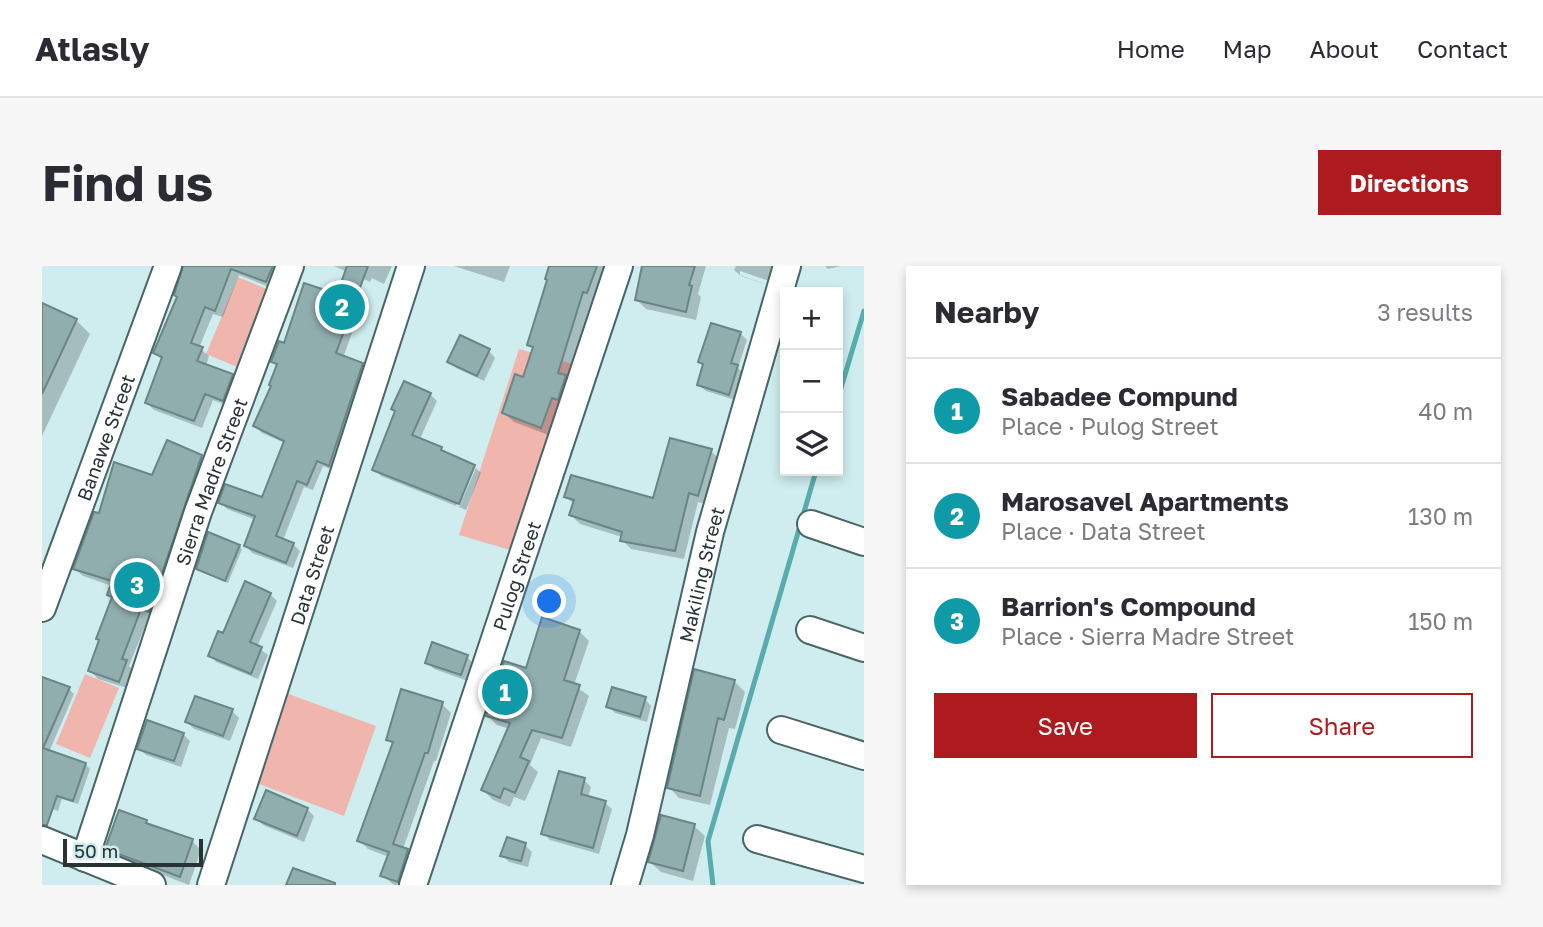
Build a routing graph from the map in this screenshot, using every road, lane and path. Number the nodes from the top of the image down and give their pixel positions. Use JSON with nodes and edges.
{"nodes":[{"id":1,"x":168,"y":266,"type":"edge"},
{"id":2,"x":290,"y":266,"type":"edge"},
{"id":3,"x":411,"y":266,"type":"edge"},
{"id":4,"x":619,"y":266,"type":"edge"},
{"id":5,"x":787,"y":266,"type":"edge"},
{"id":6,"x":811,"y":523,"type":"dead end"},
{"id":7,"x":864,"y":542,"type":"edge"},
{"id":8,"x":42,"y":608,"type":"edge"},
{"id":9,"x":810,"y":630,"type":"dead end"},
{"id":10,"x":864,"y":648,"type":"edge"},
{"id":11,"x":781,"y":730,"type":"dead end"},
{"id":12,"x":864,"y":756,"type":"edge"},
{"id":13,"x":757,"y":839,"type":"dead end"},
{"id":14,"x":42,"y":840,"type":"edge"},
{"id":15,"x":85,"y":858,"type":"junction"},
{"id":16,"x":864,"y":869,"type":"edge"},
{"id":17,"x":152,"y":885,"type":"edge"},
{"id":18,"x":211,"y":885,"type":"edge"},
{"id":19,"x":413,"y":885,"type":"edge"},
{"id":20,"x":625,"y":885,"type":"edge"}],
"edges":[{"from":1,"to":8,"type":"street","name":"Banawe Street"},
{"from":2,"to":15,"type":"street","name":"Sierra Madre Street"},
{"from":3,"to":18,"type":"street","name":"Data Street"},
{"from":4,"to":19,"type":"street","name":"Pulog Street"},
{"from":5,"to":20,"type":"street","name":"Makiling Street"},
{"from":6,"to":7,"type":"street"},
{"from":9,"to":10,"type":"street"},
{"from":11,"to":12,"type":"street"},
{"from":13,"to":16,"type":"street"},
{"from":14,"to":15,"type":"street"},
{"from":15,"to":17,"type":"street"}]}
